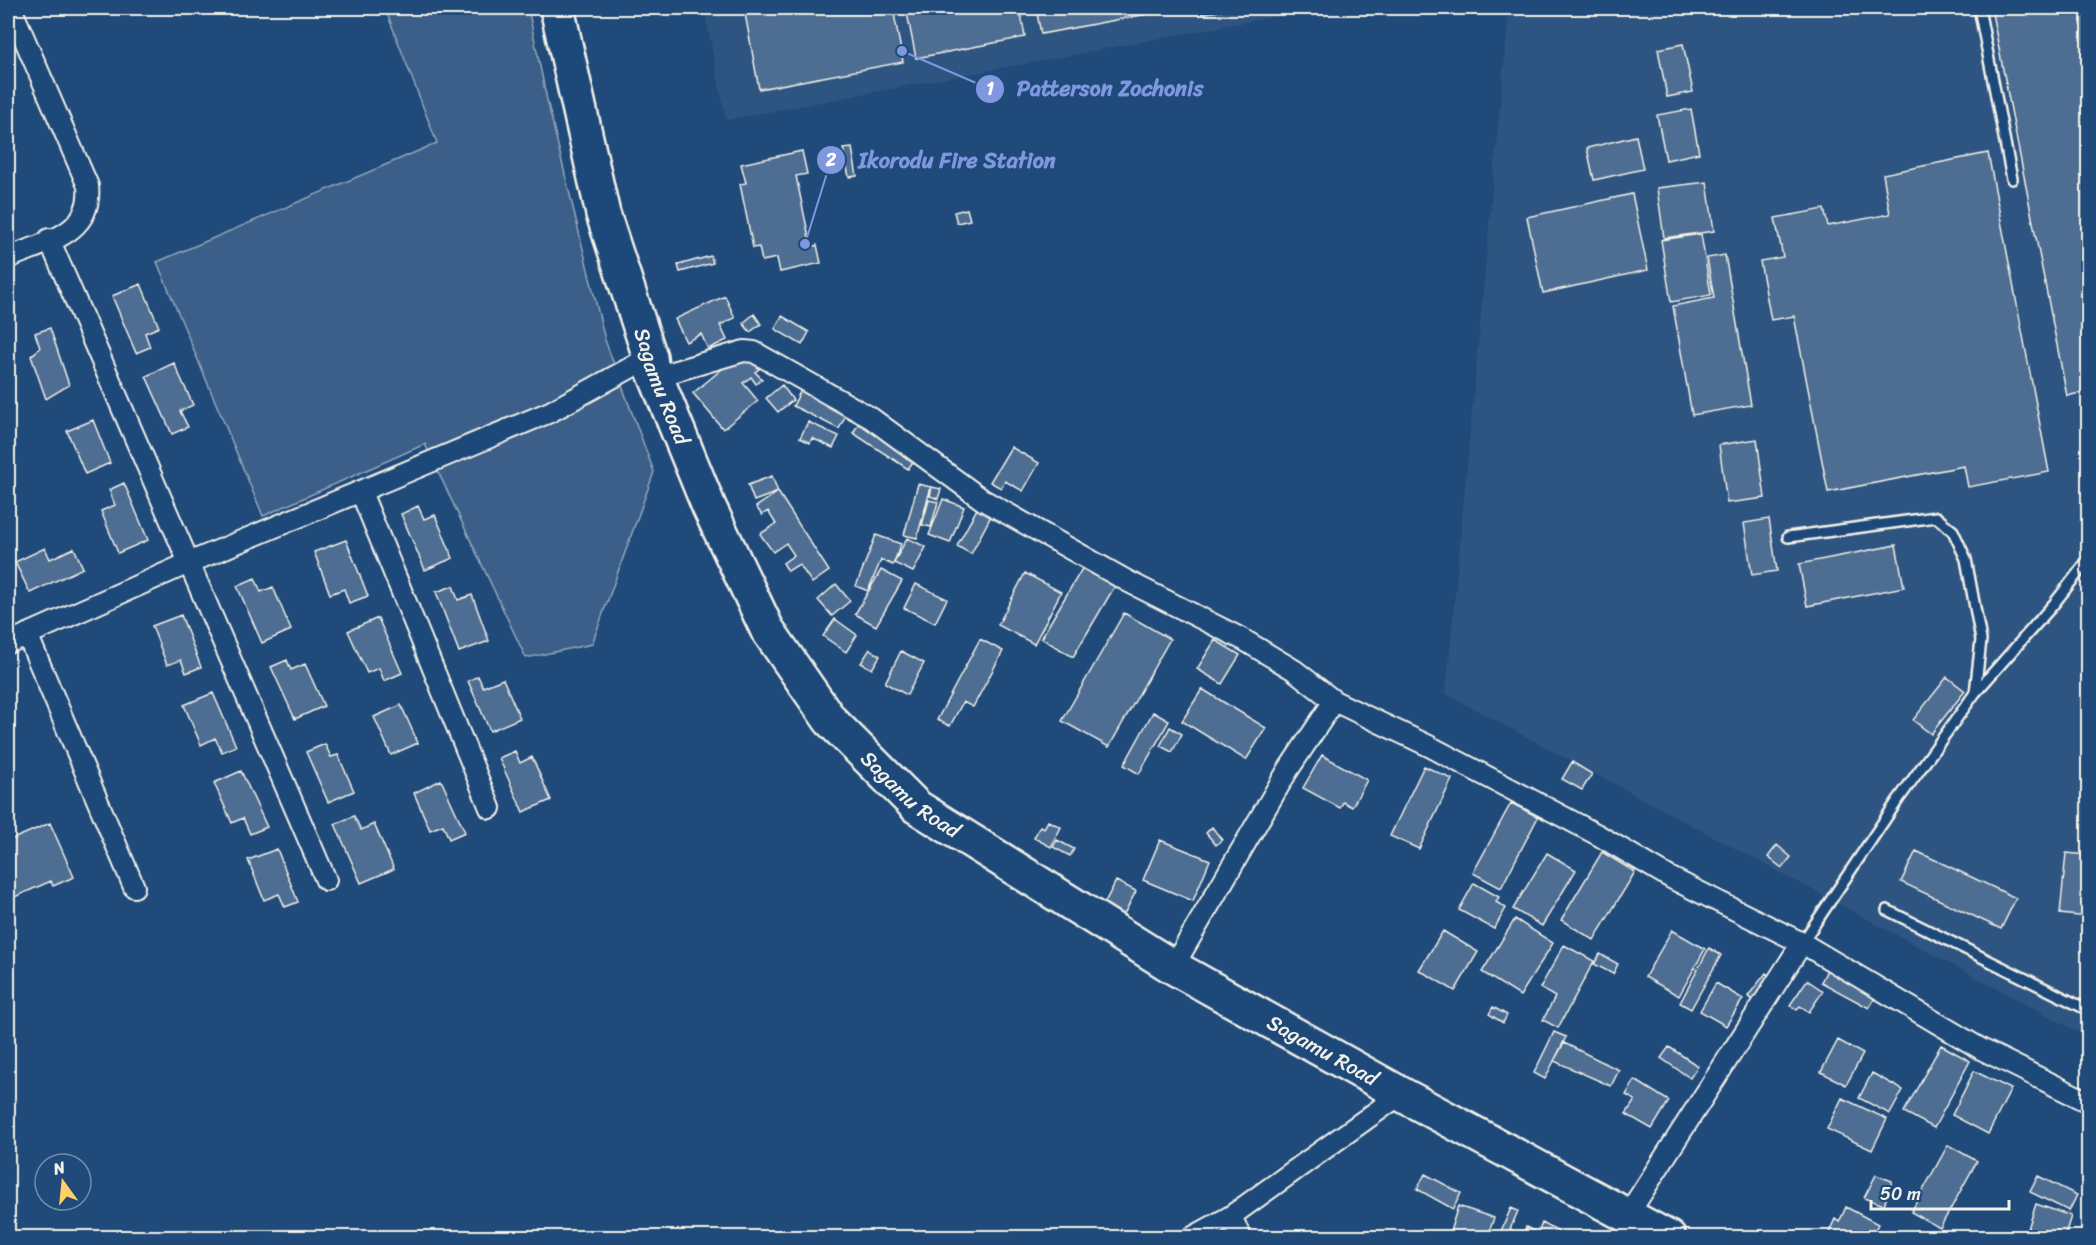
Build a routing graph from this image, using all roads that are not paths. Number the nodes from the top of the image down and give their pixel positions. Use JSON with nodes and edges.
{"nodes":[{"id":1,"x":11,"y":8,"type":"edge"},
{"id":2,"x":558,"y":8,"type":"edge"},
{"id":3,"x":1978,"y":8,"type":"edge"},
{"id":4,"x":2012,"y":179,"type":"dead end"},
{"id":5,"x":50,"y":239,"type":"junction"},
{"id":6,"x":8,"y":258,"type":"edge"},
{"id":7,"x":653,"y":367,"type":"junction"},
{"id":8,"x":361,"y":492,"type":"junction"},
{"id":9,"x":1788,"y":537,"type":"dead end"},
{"id":10,"x":2088,"y":560,"type":"edge"},
{"id":11,"x":191,"y":562,"type":"junction"},
{"id":12,"x":27,"y":634,"type":"junction"},
{"id":13,"x":8,"y":643,"type":"edge"},
{"id":14,"x":1975,"y":693,"type":"junction"},
{"id":15,"x":1334,"y":701,"type":"junction"},
{"id":16,"x":490,"y":808,"type":"dead end"},
{"id":17,"x":326,"y":880,"type":"dead end"},
{"id":18,"x":134,"y":887,"type":"dead end"},
{"id":19,"x":1887,"y":910,"type":"dead end"},
{"id":20,"x":1802,"y":943,"type":"junction"},
{"id":21,"x":1173,"y":967,"type":"junction"},
{"id":22,"x":2088,"y":1010,"type":"edge"},
{"id":23,"x":1401,"y":1094,"type":"junction"},
{"id":24,"x":2088,"y":1102,"type":"edge"},
{"id":25,"x":1231,"y":1216,"type":"junction"},
{"id":26,"x":1627,"y":1216,"type":"junction"},
{"id":27,"x":1191,"y":1238,"type":"edge"},
{"id":28,"x":1241,"y":1238,"type":"edge"},
{"id":29,"x":1669,"y":1238,"type":"edge"}],
"edges":[{"from":1,"to":5,"type":"street"},
{"from":2,"to":7,"type":"highway","name":"Sagamu Road"},
{"from":3,"to":4,"type":"lane"},
{"from":5,"to":6,"type":"street"},
{"from":5,"to":11,"type":"street"},
{"from":7,"to":8,"type":"street"},
{"from":7,"to":15,"type":"street"},
{"from":7,"to":21,"type":"highway","name":"Sagamu Road"},
{"from":8,"to":11,"type":"street"},
{"from":8,"to":16,"type":"street"},
{"from":9,"to":14,"type":"lane"},
{"from":10,"to":14,"type":"lane"},
{"from":11,"to":12,"type":"street"},
{"from":11,"to":17,"type":"street"},
{"from":12,"to":13,"type":"street"},
{"from":12,"to":18,"type":"street"},
{"from":14,"to":20,"type":"lane"},
{"from":15,"to":20,"type":"street"},
{"from":15,"to":21,"type":"street"},
{"from":19,"to":22,"type":"lane"},
{"from":20,"to":24,"type":"street"},
{"from":20,"to":26,"type":"street"},
{"from":21,"to":23,"type":"highway","name":"Sagamu Road"},
{"from":23,"to":25,"type":"street"},
{"from":23,"to":26,"type":"highway","name":"Sagamu Road"},
{"from":25,"to":27,"type":"street"},
{"from":25,"to":28,"type":"street"},
{"from":26,"to":29,"type":"highway","name":"Sagamu Road"}]}
